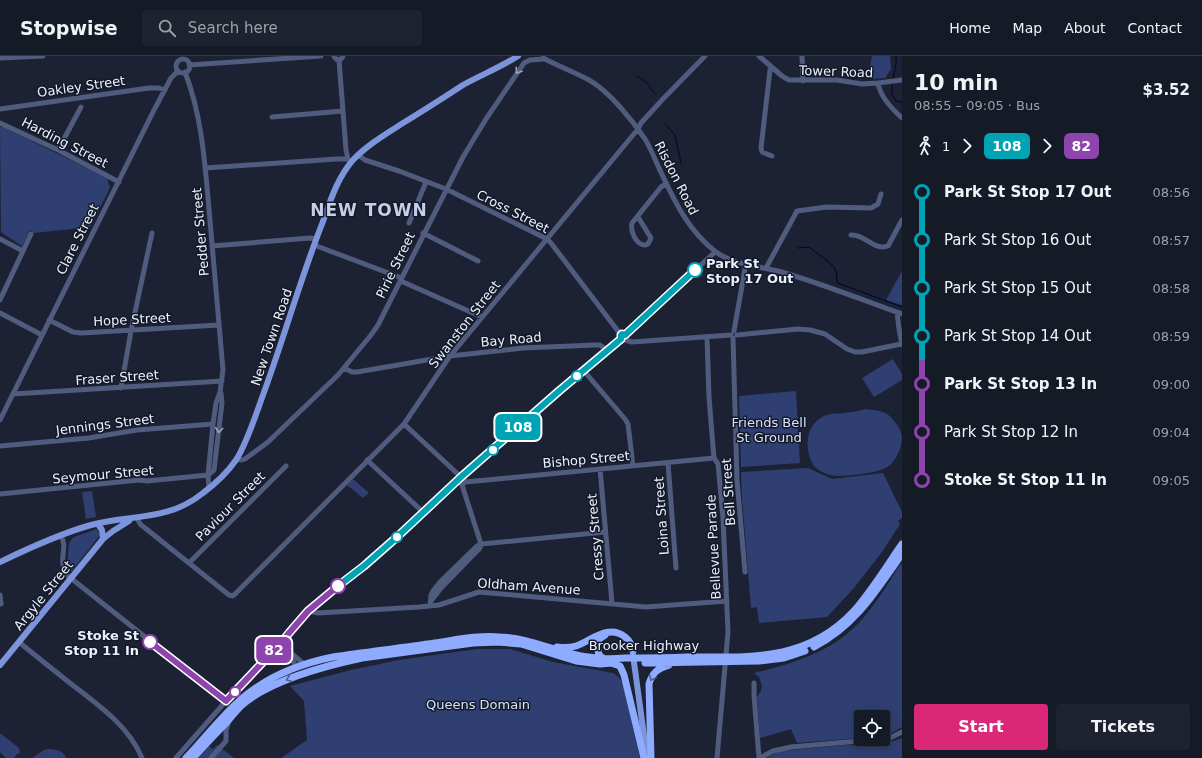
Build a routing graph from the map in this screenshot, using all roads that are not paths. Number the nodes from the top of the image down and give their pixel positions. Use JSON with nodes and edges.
{"nodes":[{"id":1,"x":43,"y":56,"type":"edge"},
{"id":2,"x":321,"y":56,"type":"edge"},
{"id":3,"x":334,"y":56,"type":"edge"},
{"id":4,"x":518,"y":56,"type":"edge"},
{"id":5,"x":705,"y":56,"type":"edge"},
{"id":6,"x":759,"y":56,"type":"edge"},
{"id":7,"x":802,"y":56,"type":"edge"},
{"id":8,"x":0,"y":58,"type":"edge"},
{"id":9,"x":183,"y":58,"type":"edge"},
{"id":10,"x":341,"y":58,"type":"edge"},
{"id":11,"x":542,"y":58,"type":"edge"},
{"id":12,"x":189,"y":65,"type":"junction"},
{"id":13,"x":772,"y":67,"type":"junction"},
{"id":14,"x":178,"y":71,"type":"junction"},
{"id":15,"x":185,"y":72,"type":"junction"},
{"id":16,"x":896,"y":80,"type":"edge"},
{"id":17,"x":804,"y":81,"type":"junction"},
{"id":18,"x":878,"y":83,"type":"junction"},
{"id":19,"x":165,"y":90,"type":"junction"},
{"id":20,"x":81,"y":108,"type":"dead end"},
{"id":21,"x":0,"y":109,"type":"edge"},
{"id":22,"x":343,"y":111,"type":"junction"},
{"id":23,"x":272,"y":117,"type":"dead end"},
{"id":24,"x":902,"y":118,"type":"edge"},
{"id":25,"x":0,"y":123,"type":"edge"},
{"id":26,"x":638,"y":129,"type":"junction"},
{"id":27,"x":58,"y":150,"type":"junction"},
{"id":28,"x":358,"y":155,"type":"junction"},
{"id":29,"x":772,"y":156,"type":"dead end"},
{"id":30,"x":350,"y":160,"type":"junction"},
{"id":31,"x":205,"y":168,"type":"junction"},
{"id":32,"x":119,"y":182,"type":"junction"},
{"id":33,"x":426,"y":182,"type":"junction"},
{"id":34,"x":666,"y":184,"type":"junction"},
{"id":35,"x":446,"y":189,"type":"junction"},
{"id":36,"x":881,"y":194,"type":"dead end"},
{"id":37,"x":638,"y":217,"type":"junction"},
{"id":38,"x":902,"y":220,"type":"edge"},
{"id":39,"x":408,"y":223,"type":"dead end"},
{"id":40,"x":152,"y":233,"type":"dead end"},
{"id":41,"x":423,"y":233,"type":"junction"},
{"id":42,"x":31,"y":234,"type":"dead end"},
{"id":43,"x":851,"y":235,"type":"dead end"},
{"id":44,"x":0,"y":239,"type":"edge"},
{"id":45,"x":547,"y":239,"type":"junction"},
{"id":46,"x":315,"y":242,"type":"junction"},
{"id":47,"x":212,"y":246,"type":"junction"},
{"id":48,"x":23,"y":252,"type":"junction"},
{"id":49,"x":715,"y":252,"type":"junction"},
{"id":50,"x":478,"y":260,"type":"dead end"},
{"id":51,"x":746,"y":263,"type":"junction"},
{"id":52,"x":766,"y":268,"type":"junction"},
{"id":53,"x":401,"y":279,"type":"junction"},
{"id":54,"x":0,"y":300,"type":"edge"},
{"id":55,"x":900,"y":313,"type":"edge"},
{"id":56,"x":0,"y":314,"type":"edge"},
{"id":57,"x":482,"y":317,"type":"junction"},
{"id":58,"x":50,"y":320,"type":"junction"},
{"id":59,"x":219,"y":325,"type":"junction"},
{"id":60,"x":131,"y":331,"type":"junction"},
{"id":61,"x":42,"y":335,"type":"junction"},
{"id":62,"x":734,"y":335,"type":"junction"},
{"id":63,"x":623,"y":337,"type":"junction"},
{"id":64,"x":707,"y":337,"type":"junction"},
{"id":65,"x":902,"y":345,"type":"edge"},
{"id":66,"x":607,"y":350,"type":"junction"},
{"id":67,"x":450,"y":356,"type":"junction"},
{"id":68,"x":344,"y":368,"type":"junction"},
{"id":69,"x":584,"y":371,"type":"junction"},
{"id":70,"x":222,"y":381,"type":"junction"},
{"id":71,"x":121,"y":388,"type":"junction"},
{"id":72,"x":220,"y":392,"type":"junction"},
{"id":73,"x":13,"y":394,"type":"junction"},
{"id":74,"x":0,"y":420,"type":"edge"},
{"id":75,"x":213,"y":424,"type":"junction"},
{"id":76,"x":404,"y":424,"type":"junction"},
{"id":77,"x":0,"y":446,"type":"edge"},
{"id":78,"x":714,"y":458,"type":"junction"},
{"id":79,"x":236,"y":459,"type":"junction"},
{"id":80,"x":367,"y":460,"type":"junction"},
{"id":81,"x":668,"y":463,"type":"junction"},
{"id":82,"x":286,"y":466,"type":"dead end"},
{"id":83,"x":632,"y":466,"type":"junction"},
{"id":84,"x":600,"y":469,"type":"junction"},
{"id":85,"x":208,"y":475,"type":"junction"},
{"id":86,"x":461,"y":480,"type":"junction"},
{"id":87,"x":209,"y":488,"type":"junction"},
{"id":88,"x":0,"y":494,"type":"edge"},
{"id":89,"x":424,"y":513,"type":"junction"},
{"id":90,"x":135,"y":519,"type":"junction"},
{"id":91,"x":110,"y":522,"type":"junction"},
{"id":92,"x":98,"y":524,"type":"junction"},
{"id":93,"x":605,"y":532,"type":"junction"},
{"id":94,"x":61,"y":536,"type":"junction"},
{"id":95,"x":103,"y":539,"type":"junction"},
{"id":96,"x":481,"y":544,"type":"junction"},
{"id":97,"x":902,"y":544,"type":"edge"},
{"id":98,"x":902,"y":554,"type":"edge"},
{"id":99,"x":0,"y":562,"type":"edge"},
{"id":100,"x":190,"y":563,"type":"junction"},
{"id":101,"x":676,"y":568,"type":"dead end"},
{"id":102,"x":745,"y":572,"type":"dead end"},
{"id":103,"x":70,"y":577,"type":"junction"},
{"id":104,"x":0,"y":595,"type":"edge"},
{"id":105,"x":727,"y":601,"type":"junction"},
{"id":106,"x":430,"y":603,"type":"junction"},
{"id":107,"x":612,"y":603,"type":"junction"},
{"id":108,"x":1,"y":604,"type":"edge"},
{"id":109,"x":308,"y":611,"type":"junction"},
{"id":110,"x":19,"y":642,"type":"junction"},
{"id":111,"x":280,"y":644,"type":"junction"},
{"id":112,"x":539,"y":644,"type":"junction"},
{"id":113,"x":287,"y":650,"type":"junction"},
{"id":114,"x":633,"y":651,"type":"junction"},
{"id":115,"x":291,"y":658,"type":"junction"},
{"id":116,"x":604,"y":659,"type":"junction"},
{"id":117,"x":715,"y":660,"type":"junction"},
{"id":118,"x":744,"y":660,"type":"junction"},
{"id":119,"x":685,"y":662,"type":"junction"},
{"id":120,"x":611,"y":663,"type":"junction"},
{"id":121,"x":0,"y":665,"type":"edge"},
{"id":122,"x":300,"y":665,"type":"junction"},
{"id":123,"x":326,"y":667,"type":"junction"},
{"id":124,"x":286,"y":670,"type":"junction"},
{"id":125,"x":754,"y":683,"type":"dead end"},
{"id":126,"x":226,"y":701,"type":"junction"},
{"id":127,"x":232,"y":717,"type":"junction"},
{"id":128,"x":902,"y":732,"type":"edge"},
{"id":129,"x":215,"y":735,"type":"junction"},
{"id":130,"x":890,"y":737,"type":"edge"},
{"id":131,"x":226,"y":738,"type":"junction"},
{"id":132,"x":854,"y":741,"type":"edge"},
{"id":133,"x":142,"y":758,"type":"edge"},
{"id":134,"x":176,"y":758,"type":"edge"},
{"id":135,"x":186,"y":758,"type":"edge"},
{"id":136,"x":193,"y":758,"type":"edge"},
{"id":137,"x":211,"y":758,"type":"edge"},
{"id":138,"x":644,"y":758,"type":"edge"},
{"id":139,"x":647,"y":758,"type":"edge"},
{"id":140,"x":651,"y":758,"type":"edge"},
{"id":141,"x":717,"y":758,"type":"edge"},
{"id":142,"x":759,"y":758,"type":"edge"}],
"edges":[{"from":1,"to":8,"type":"street"},
{"from":2,"to":12,"type":"street"},
{"from":3,"to":10,"type":"street"},
{"from":4,"to":28,"type":"main road","name":"New Town Road"},
{"from":5,"to":26,"type":"street","name":"Swanston Street"},
{"from":6,"to":13,"type":"street","name":"Tower Road"},
{"from":7,"to":17,"type":"street"},
{"from":9,"to":12,"type":"street"},
{"from":9,"to":14,"type":"street"},
{"from":10,"to":22,"type":"street"},
{"from":11,"to":26,"type":"street","name":"Risdon Road"},
{"from":11,"to":35,"type":"street","name":"Pirie Street","one_way":true},
{"from":12,"to":15,"type":"street"},
{"from":13,"to":17,"type":"street","name":"Tower Road"},
{"from":13,"to":29,"type":"street"},
{"from":14,"to":15,"type":"street"},
{"from":14,"to":19,"type":"street","name":"Clare Street"},
{"from":15,"to":31,"type":"street","name":"Pedder Street"},
{"from":16,"to":18,"type":"street","name":"Tower Road"},
{"from":17,"to":18,"type":"street","name":"Tower Road"},
{"from":18,"to":24,"type":"street"},
{"from":19,"to":21,"type":"street","name":"Oakley Street"},
{"from":19,"to":32,"type":"street","name":"Clare Street"},
{"from":20,"to":27,"type":"street"},
{"from":22,"to":23,"type":"street"},
{"from":22,"to":30,"type":"street"},
{"from":25,"to":27,"type":"street","name":"Harding Street"},
{"from":26,"to":34,"type":"street","name":"Risdon Road"},
{"from":26,"to":45,"type":"street","name":"Swanston Street"},
{"from":27,"to":32,"type":"street","name":"Harding Street"},
{"from":28,"to":30,"type":"main road","name":"New Town Road"},
{"from":28,"to":33,"type":"street","name":"Cross Street"},
{"from":30,"to":31,"type":"street"},
{"from":30,"to":46,"type":"main road","name":"New Town Road"},
{"from":31,"to":47,"type":"street","name":"Pedder Street"},
{"from":32,"to":58,"type":"street","name":"Clare Street"},
{"from":33,"to":35,"type":"street","name":"Cross Street"},
{"from":33,"to":39,"type":"street"},
{"from":34,"to":37,"type":"street"},
{"from":34,"to":49,"type":"street","name":"Risdon Road"},
{"from":35,"to":41,"type":"street","name":"Pirie Street"},
{"from":35,"to":45,"type":"street","name":"Cross Street"},
{"from":36,"to":52,"type":"street"},
{"from":37,"to":37,"type":"street"},
{"from":38,"to":43,"type":"street"},
{"from":40,"to":60,"type":"street"},
{"from":41,"to":50,"type":"street"},
{"from":41,"to":53,"type":"street","name":"Pirie Street"},
{"from":42,"to":48,"type":"street"},
{"from":44,"to":48,"type":"street"},
{"from":45,"to":57,"type":"street","name":"Swanston Street"},
{"from":45,"to":63,"type":"street","name":"Cross Street"},
{"from":46,"to":47,"type":"street"},
{"from":46,"to":53,"type":"street"},
{"from":46,"to":79,"type":"main road","name":"New Town Road"},
{"from":47,"to":59,"type":"street","name":"Pedder Street"},
{"from":48,"to":54,"type":"street"},
{"from":49,"to":51,"type":"street","name":"Risdon Road"},
{"from":49,"to":63,"type":"street"},
{"from":51,"to":52,"type":"street","name":"Risdon Road"},
{"from":51,"to":62,"type":"street","name":"Bell Street"},
{"from":52,"to":55,"type":"street","name":"Risdon Road"},
{"from":53,"to":57,"type":"street"},
{"from":53,"to":68,"type":"street","name":"Pirie Street"},
{"from":55,"to":65,"type":"street"},
{"from":56,"to":61,"type":"street"},
{"from":57,"to":67,"type":"street","name":"Swanston Street"},
{"from":58,"to":60,"type":"street","name":"Hope Street"},
{"from":58,"to":61,"type":"street","name":"Clare Street"},
{"from":59,"to":60,"type":"street","name":"Hope Street"},
{"from":59,"to":70,"type":"street","name":"Pedder Street"},
{"from":60,"to":71,"type":"street"},
{"from":61,"to":73,"type":"street","name":"Clare Street"},
{"from":62,"to":64,"type":"street"},
{"from":62,"to":65,"type":"street"},
{"from":62,"to":102,"type":"street","name":"Bell Street"},
{"from":63,"to":64,"type":"street"},
{"from":63,"to":66,"type":"street"},
{"from":64,"to":78,"type":"street","name":"Bellevue Parade"},
{"from":66,"to":67,"type":"street","name":"Bay Road"},
{"from":66,"to":69,"type":"street"},
{"from":67,"to":68,"type":"street","name":"Bay Road"},
{"from":67,"to":76,"type":"street","name":"Swanston Street"},
{"from":68,"to":79,"type":"street","name":"Pirie Street"},
{"from":69,"to":83,"type":"street"},
{"from":69,"to":86,"type":"street"},
{"from":70,"to":71,"type":"street","name":"Fraser Street"},
{"from":70,"to":72,"type":"street","name":"Pedder Street"},
{"from":71,"to":73,"type":"street","name":"Fraser Street"},
{"from":72,"to":75,"type":"street","name":"Pedder Street"},
{"from":72,"to":85,"type":"street","name":"Pedder Street","one_way":true},
{"from":73,"to":74,"type":"street","name":"Clare Street"},
{"from":75,"to":77,"type":"street","name":"Jennings Street"},
{"from":75,"to":85,"type":"street","name":"Pedder Street"},
{"from":76,"to":80,"type":"street","name":"Swanston Street"},
{"from":76,"to":86,"type":"street"},
{"from":78,"to":81,"type":"street","name":"Bishop Street"},
{"from":78,"to":105,"type":"street","name":"Bellevue Parade"},
{"from":79,"to":87,"type":"main road","name":"New Town Road"},
{"from":80,"to":89,"type":"street"},
{"from":80,"to":100,"type":"street","name":"Swanston Street"},
{"from":81,"to":83,"type":"street","name":"Bishop Street"},
{"from":81,"to":101,"type":"street","name":"Loina Street"},
{"from":82,"to":100,"type":"street","name":"Paviour Street"},
{"from":83,"to":84,"type":"street","name":"Bishop Street"},
{"from":84,"to":86,"type":"street","name":"Bishop Street"},
{"from":84,"to":93,"type":"street","name":"Cressy Street"},
{"from":85,"to":87,"type":"street","name":"Pedder Street"},
{"from":85,"to":88,"type":"street","name":"Seymour Street"},
{"from":86,"to":89,"type":"street"},
{"from":86,"to":96,"type":"street"},
{"from":87,"to":90,"type":"main road","name":"New Town Road"},
{"from":89,"to":109,"type":"street"},
{"from":90,"to":91,"type":"main road","name":"New Town Road"},
{"from":90,"to":95,"type":"main road","name":"Argyle Street"},
{"from":90,"to":100,"type":"street"},
{"from":91,"to":92,"type":"main road","name":"New Town Road"},
{"from":91,"to":95,"type":"main road","name":"Argyle Street"},
{"from":92,"to":94,"type":"main road","name":"New Town Road"},
{"from":92,"to":95,"type":"main road"},
{"from":93,"to":96,"type":"street"},
{"from":93,"to":107,"type":"street","name":"Cressy Street"},
{"from":94,"to":99,"type":"main road","name":"New Town Road"},
{"from":94,"to":103,"type":"street"},
{"from":95,"to":103,"type":"main road","name":"Argyle Street"},
{"from":96,"to":106,"type":"street"},
{"from":97,"to":118,"type":"highway","name":"Brooker Highway"},
{"from":98,"to":118,"type":"highway"},
{"from":103,"to":110,"type":"main road","name":"Argyle Street"},
{"from":103,"to":126,"type":"street"},
{"from":104,"to":108,"type":"street"},
{"from":105,"to":107,"type":"street","name":"Oldham Avenue"},
{"from":105,"to":141,"type":"street","name":"Bellevue Parade"},
{"from":106,"to":107,"type":"street","name":"Oldham Avenue"},
{"from":106,"to":109,"type":"street","name":"Oldham Avenue"},
{"from":109,"to":111,"type":"street"},
{"from":110,"to":121,"type":"main road","name":"Argyle Street"},
{"from":110,"to":133,"type":"street"},
{"from":111,"to":113,"type":"street"},
{"from":111,"to":126,"type":"street"},
{"from":112,"to":114,"type":"highway"},
{"from":112,"to":116,"type":"highway","name":"Brooker Highway"},
{"from":112,"to":122,"type":"highway","name":"Brooker Highway"},
{"from":113,"to":115,"type":"street"},
{"from":113,"to":122,"type":"street"},
{"from":114,"to":116,"type":"highway"},
{"from":114,"to":139,"type":"main road"},
{"from":115,"to":122,"type":"street"},
{"from":115,"to":124,"type":"street"},
{"from":116,"to":117,"type":"highway","name":"Brooker Highway"},
{"from":117,"to":118,"type":"highway","name":"Brooker Highway"},
{"from":117,"to":119,"type":"highway","name":"Brooker Highway"},
{"from":119,"to":120,"type":"highway","name":"Brooker Highway"},
{"from":119,"to":140,"type":"highway","one_way":true},
{"from":120,"to":123,"type":"highway","name":"Brooker Highway"},
{"from":120,"to":138,"type":"highway"},
{"from":122,"to":123,"type":"highway"},
{"from":122,"to":124,"type":"highway","name":"Brooker Highway"},
{"from":123,"to":127,"type":"highway","name":"Brooker Highway","one_way":true},
{"from":124,"to":135,"type":"highway","name":"Brooker Highway"},
{"from":125,"to":142,"type":"street"},
{"from":126,"to":134,"type":"street"},
{"from":127,"to":129,"type":"highway","name":"Brooker Highway"},
{"from":127,"to":131,"type":"street"},
{"from":128,"to":130,"type":"street"},
{"from":129,"to":131,"type":"street"},
{"from":129,"to":136,"type":"highway","name":"Brooker Highway"},
{"from":131,"to":137,"type":"street"},
{"from":132,"to":142,"type":"street"}]}
